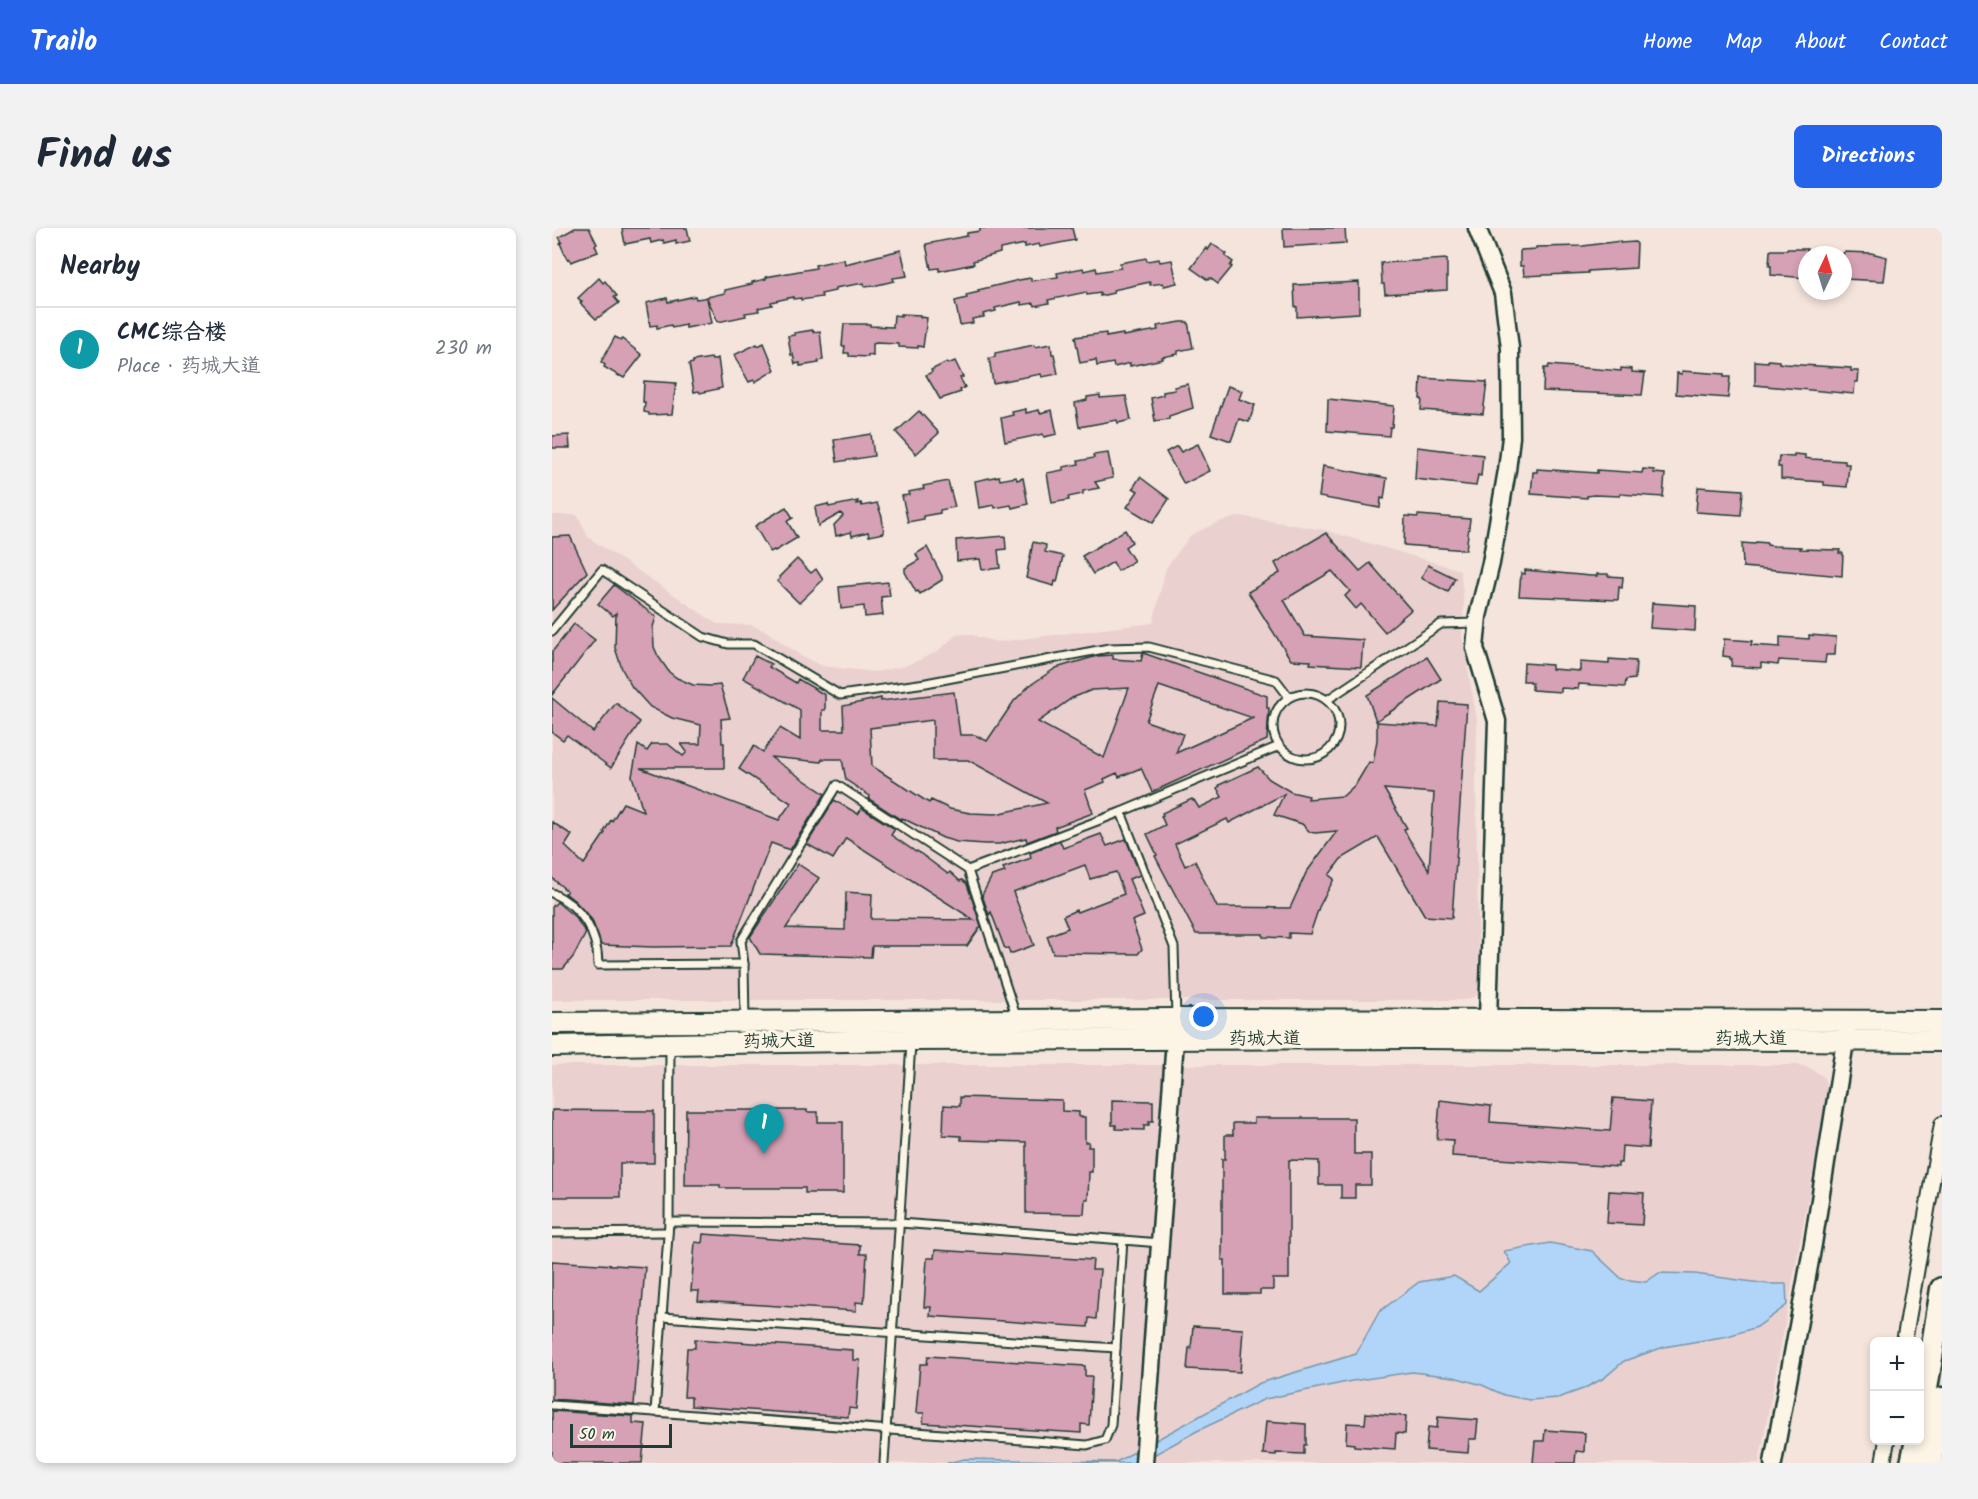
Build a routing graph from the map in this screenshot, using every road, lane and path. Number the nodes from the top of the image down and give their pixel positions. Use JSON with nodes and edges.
{"nodes":[{"id":1,"x":1477,"y":228,"type":"edge"},
{"id":2,"x":1477,"y":623,"type":"junction"},
{"id":3,"x":552,"y":631,"type":"edge"},
{"id":4,"x":1289,"y":697,"type":"junction"},
{"id":5,"x":1327,"y":700,"type":"junction"},
{"id":6,"x":1279,"y":746,"type":"junction"},
{"id":7,"x":1121,"y":812,"type":"junction"},
{"id":8,"x":968,"y":870,"type":"junction"},
{"id":9,"x":552,"y":892,"type":"edge"},
{"id":10,"x":744,"y":964,"type":"junction"},
{"id":11,"x":1176,"y":1019,"type":"junction"},
{"id":12,"x":1488,"y":1019,"type":"junction"},
{"id":13,"x":1017,"y":1021,"type":"junction"},
{"id":14,"x":1942,"y":1021,"type":"edge"},
{"id":15,"x":552,"y":1023,"type":"edge"},
{"id":16,"x":745,"y":1023,"type":"junction"},
{"id":17,"x":1847,"y":1030,"type":"junction"},
{"id":18,"x":1175,"y":1039,"type":"junction"},
{"id":19,"x":912,"y":1040,"type":"junction"},
{"id":20,"x":1942,"y":1041,"type":"edge"},
{"id":21,"x":670,"y":1044,"type":"junction"},
{"id":22,"x":552,"y":1046,"type":"edge"},
{"id":23,"x":1942,"y":1124,"type":"edge"},
{"id":24,"x":669,"y":1222,"type":"junction"},
{"id":25,"x":900,"y":1222,"type":"junction"},
{"id":26,"x":669,"y":1232,"type":"junction"},
{"id":27,"x":552,"y":1233,"type":"edge"},
{"id":28,"x":1123,"y":1240,"type":"junction"},
{"id":29,"x":1160,"y":1243,"type":"junction"},
{"id":30,"x":1942,"y":1290,"type":"edge"},
{"id":31,"x":662,"y":1317,"type":"junction"},
{"id":32,"x":893,"y":1333,"type":"junction"},
{"id":33,"x":1905,"y":1337,"type":"edge"},
{"id":34,"x":1116,"y":1348,"type":"junction"},
{"id":35,"x":1942,"y":1399,"type":"edge"},
{"id":36,"x":1924,"y":1401,"type":"edge"},
{"id":37,"x":552,"y":1406,"type":"edge"},
{"id":38,"x":655,"y":1412,"type":"junction"},
{"id":39,"x":886,"y":1429,"type":"junction"},
{"id":40,"x":1886,"y":1445,"type":"edge"},
{"id":41,"x":1916,"y":1445,"type":"edge"},
{"id":42,"x":884,"y":1463,"type":"edge"},
{"id":43,"x":1144,"y":1463,"type":"edge"},
{"id":44,"x":1773,"y":1463,"type":"edge"},
{"id":45,"x":1883,"y":1463,"type":"edge"},
{"id":46,"x":1912,"y":1463,"type":"edge"},
{"id":47,"x":1930,"y":1463,"type":"edge"}],
"edges":[{"from":1,"to":2,"type":"street"},
{"from":2,"to":5,"type":"lane"},
{"from":2,"to":12,"type":"street"},
{"from":3,"to":4,"type":"lane"},
{"from":4,"to":5,"type":"lane"},
{"from":4,"to":6,"type":"lane"},
{"from":5,"to":6,"type":"lane"},
{"from":6,"to":7,"type":"lane"},
{"from":7,"to":8,"type":"lane"},
{"from":7,"to":11,"type":"lane"},
{"from":8,"to":10,"type":"lane"},
{"from":8,"to":13,"type":"lane"},
{"from":9,"to":10,"type":"lane"},
{"from":10,"to":16,"type":"lane"},
{"from":11,"to":12,"type":"main road","name":"药城大道"},
{"from":11,"to":13,"type":"main road","name":"药城大道"},
{"from":11,"to":18,"type":"street"},
{"from":12,"to":17,"type":"main road","name":"药城大道"},
{"from":13,"to":16,"type":"main road","name":"药城大道"},
{"from":14,"to":17,"type":"main road","name":"药城大道"},
{"from":15,"to":16,"type":"main road","name":"药城大道"},
{"from":17,"to":18,"type":"main road","name":"药城大道"},
{"from":17,"to":20,"type":"main road","name":"药城大道"},
{"from":17,"to":44,"type":"street"},
{"from":18,"to":19,"type":"main road","name":"药城大道"},
{"from":18,"to":29,"type":"street"},
{"from":19,"to":21,"type":"main road","name":"药城大道"},
{"from":19,"to":25,"type":"lane"},
{"from":21,"to":22,"type":"main road","name":"药城大道"},
{"from":21,"to":24,"type":"lane"},
{"from":23,"to":33,"type":"street"},
{"from":24,"to":25,"type":"lane"},
{"from":24,"to":26,"type":"lane"},
{"from":25,"to":28,"type":"lane"},
{"from":25,"to":32,"type":"lane"},
{"from":26,"to":27,"type":"lane"},
{"from":26,"to":31,"type":"lane"},
{"from":28,"to":29,"type":"lane"},
{"from":28,"to":34,"type":"lane"},
{"from":29,"to":43,"type":"street"},
{"from":30,"to":36,"type":"highway"},
{"from":31,"to":32,"type":"lane"},
{"from":31,"to":38,"type":"lane"},
{"from":32,"to":34,"type":"lane"},
{"from":32,"to":39,"type":"lane"},
{"from":34,"to":39,"type":"lane"},
{"from":35,"to":47,"type":"highway"},
{"from":37,"to":38,"type":"lane"},
{"from":38,"to":39,"type":"lane"},
{"from":39,"to":42,"type":"lane"},
{"from":40,"to":45,"type":"street"},
{"from":41,"to":46,"type":"highway"}]}
